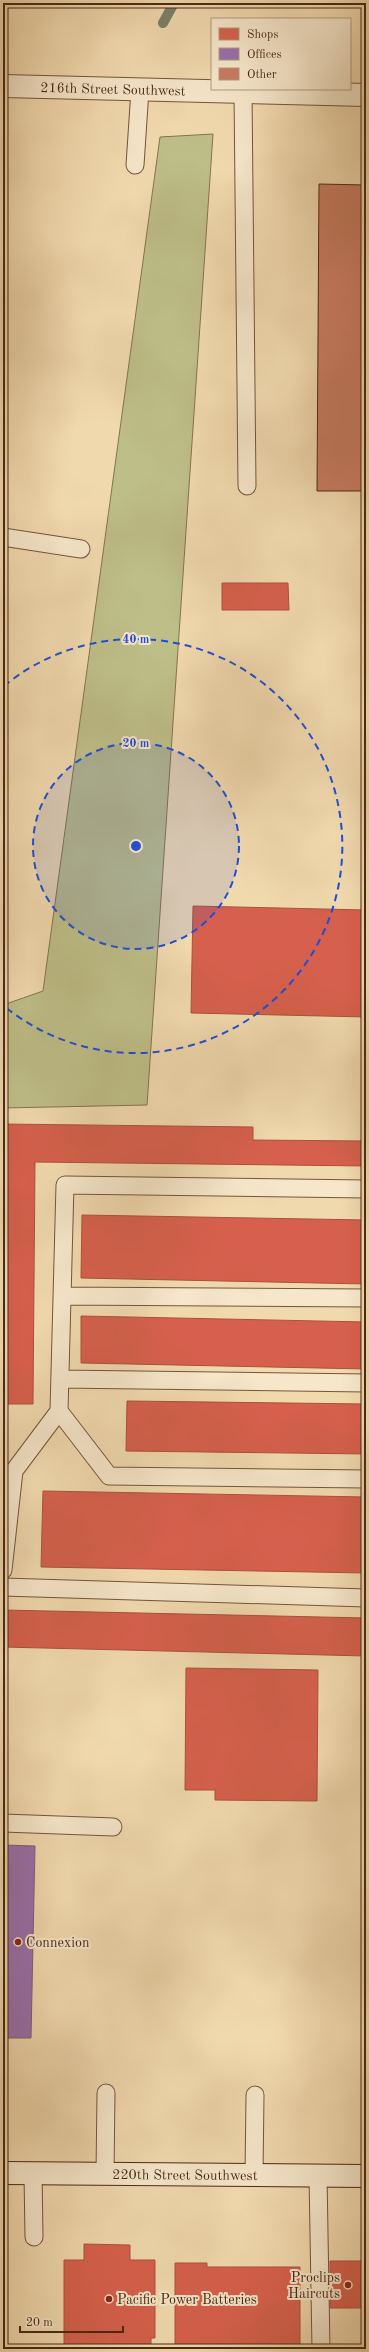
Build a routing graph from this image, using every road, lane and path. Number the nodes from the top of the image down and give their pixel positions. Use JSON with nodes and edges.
{"nodes":[{"id":1,"x":3,"y":86,"type":"edge"},
{"id":2,"x":140,"y":90,"type":"junction"},
{"id":3,"x":242,"y":92,"type":"junction"},
{"id":4,"x":366,"y":95,"type":"edge"},
{"id":5,"x":135,"y":165,"type":"dead end"},
{"id":6,"x":247,"y":486,"type":"dead end"},
{"id":7,"x":3,"y":537,"type":"edge"},
{"id":8,"x":81,"y":549,"type":"dead end"},
{"id":9,"x":366,"y":1189,"type":"edge"},
{"id":10,"x":62,"y":1296,"type":"junction"},
{"id":11,"x":366,"y":1298,"type":"edge"},
{"id":12,"x":60,"y":1379,"type":"junction"},
{"id":13,"x":366,"y":1383,"type":"edge"},
{"id":14,"x":59,"y":1411,"type":"junction"},
{"id":15,"x":366,"y":1479,"type":"edge"},
{"id":16,"x":3,"y":1570,"type":"edge"},
{"id":17,"x":3,"y":1587,"type":"edge"},
{"id":18,"x":366,"y":1598,"type":"edge"},
{"id":19,"x":3,"y":1823,"type":"edge"},
{"id":20,"x":113,"y":1827,"type":"dead end"},
{"id":21,"x":106,"y":2093,"type":"dead end"},
{"id":22,"x":255,"y":2095,"type":"dead end"},
{"id":23,"x":3,"y":2173,"type":"edge"},
{"id":24,"x":33,"y":2173,"type":"junction"},
{"id":25,"x":104,"y":2174,"type":"junction"},
{"id":26,"x":254,"y":2175,"type":"junction"},
{"id":27,"x":318,"y":2175,"type":"junction"},
{"id":28,"x":366,"y":2176,"type":"edge"},
{"id":29,"x":34,"y":2237,"type":"dead end"},
{"id":30,"x":321,"y":2349,"type":"edge"}],
"edges":[{"from":1,"to":2,"type":"main road","name":"216th Street Southwest"},
{"from":2,"to":3,"type":"main road","name":"216th Street Southwest"},
{"from":2,"to":5,"type":"lane"},
{"from":3,"to":4,"type":"main road","name":"216th Street Southwest"},
{"from":3,"to":6,"type":"lane"},
{"from":7,"to":8,"type":"lane"},
{"from":9,"to":10,"type":"lane"},
{"from":10,"to":11,"type":"lane"},
{"from":10,"to":12,"type":"lane"},
{"from":12,"to":13,"type":"lane"},
{"from":12,"to":14,"type":"lane"},
{"from":14,"to":15,"type":"lane"},
{"from":14,"to":16,"type":"lane"},
{"from":17,"to":18,"type":"lane"},
{"from":19,"to":20,"type":"lane"},
{"from":21,"to":25,"type":"lane"},
{"from":22,"to":26,"type":"lane"},
{"from":23,"to":24,"type":"main road","name":"220th Street Southwest"},
{"from":24,"to":25,"type":"main road","name":"220th Street Southwest"},
{"from":24,"to":29,"type":"lane"},
{"from":25,"to":26,"type":"main road","name":"220th Street Southwest"},
{"from":26,"to":27,"type":"main road","name":"220th Street Southwest"},
{"from":27,"to":28,"type":"main road","name":"220th Street Southwest"},
{"from":27,"to":30,"type":"lane"}]}
